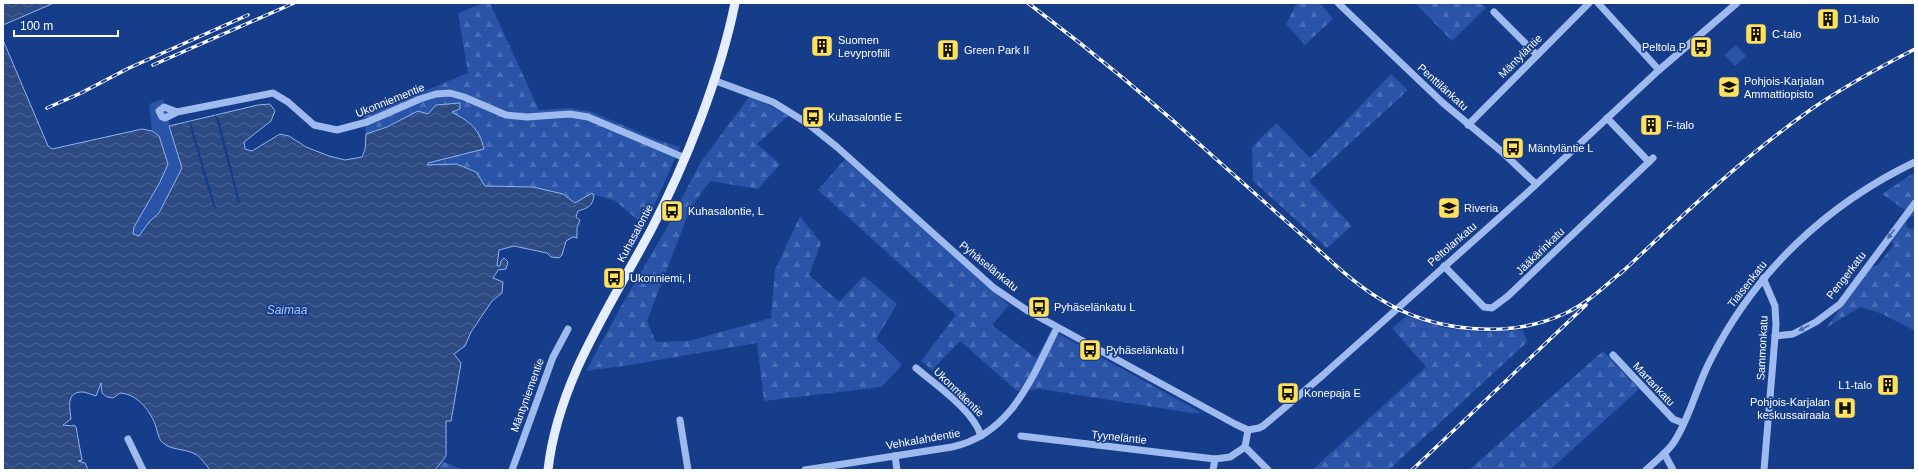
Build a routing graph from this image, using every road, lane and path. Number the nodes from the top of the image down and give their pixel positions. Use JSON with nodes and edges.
{"nodes":[{"id":1,"x":735,"y":3,"type":"edge"},
{"id":2,"x":1338,"y":3,"type":"edge"},
{"id":3,"x":1589,"y":3,"type":"edge"},
{"id":4,"x":1598,"y":3,"type":"edge"},
{"id":5,"x":1737,"y":3,"type":"edge"},
{"id":6,"x":1494,"y":12,"type":"dead end"},
{"id":7,"x":1537,"y":55,"type":"junction"},
{"id":8,"x":1659,"y":70,"type":"junction"},
{"id":9,"x":713,"y":80,"type":"junction"},
{"id":10,"x":177,"y":112,"type":"dead end"},
{"id":11,"x":1607,"y":118,"type":"junction"},
{"id":12,"x":1468,"y":125,"type":"junction"},
{"id":13,"x":685,"y":158,"type":"junction"},
{"id":14,"x":1915,"y":162,"type":"edge"},
{"id":15,"x":1536,"y":184,"type":"junction"},
{"id":16,"x":1915,"y":203,"type":"edge"},
{"id":17,"x":1444,"y":266,"type":"junction"},
{"id":18,"x":1763,"y":278,"type":"junction"},
{"id":19,"x":1057,"y":328,"type":"junction"},
{"id":20,"x":568,"y":329,"type":"dead end"},
{"id":21,"x":1775,"y":336,"type":"junction"},
{"id":22,"x":1613,"y":355,"type":"dead end"},
{"id":23,"x":916,"y":368,"type":"dead end"},
{"id":24,"x":680,"y":420,"type":"dead end"},
{"id":25,"x":1683,"y":423,"type":"junction"},
{"id":26,"x":1248,"y":430,"type":"junction"},
{"id":27,"x":981,"y":436,"type":"junction"},
{"id":28,"x":1020,"y":436,"type":"dead end"},
{"id":29,"x":128,"y":439,"type":"dead end"},
{"id":30,"x":1245,"y":447,"type":"junction"},
{"id":31,"x":1664,"y":453,"type":"junction"},
{"id":32,"x":895,"y":456,"type":"junction"},
{"id":33,"x":1215,"y":459,"type":"junction"},
{"id":34,"x":143,"y":470,"type":"edge"},
{"id":35,"x":512,"y":470,"type":"edge"},
{"id":36,"x":548,"y":470,"type":"edge"},
{"id":37,"x":688,"y":470,"type":"edge"},
{"id":38,"x":805,"y":470,"type":"edge"},
{"id":39,"x":897,"y":470,"type":"edge"},
{"id":40,"x":1213,"y":470,"type":"edge"},
{"id":41,"x":1268,"y":470,"type":"edge"},
{"id":42,"x":1646,"y":470,"type":"edge"},
{"id":43,"x":1673,"y":470,"type":"edge"},
{"id":44,"x":1764,"y":470,"type":"edge"}],
"edges":[{"from":1,"to":9,"type":"main road","name":"Kuhasalontie"},
{"from":2,"to":12,"type":"street","name":"Penttilänkatu"},
{"from":3,"to":7,"type":"street","name":"Mäntyläntie"},
{"from":4,"to":8,"type":"street"},
{"from":5,"to":8,"type":"street","name":"Peltolankatu"},
{"from":6,"to":7,"type":"street"},
{"from":7,"to":12,"type":"street","name":"Mäntyläntie"},
{"from":8,"to":11,"type":"street","name":"Peltolankatu"},
{"from":9,"to":13,"type":"main road","name":"Kuhasalontie"},
{"from":9,"to":19,"type":"street","name":"Pyhäselänkatu"},
{"from":10,"to":13,"type":"street","name":"Ukonniementie"},
{"from":11,"to":15,"type":"street","name":"Peltolankatu"},
{"from":11,"to":17,"type":"street","name":"Jääkärinkatu"},
{"from":12,"to":15,"type":"street","name":"Penttilänkatu"},
{"from":13,"to":36,"type":"main road","name":"Kuhasalontie"},
{"from":14,"to":18,"type":"street","name":"Tiaisenkatu"},
{"from":15,"to":17,"type":"street","name":"Peltolankatu"},
{"from":16,"to":21,"type":"street","name":"Pengerkatu","one_way":true},
{"from":17,"to":26,"type":"street","name":"Peltolankatu"},
{"from":18,"to":21,"type":"street","name":"Sammonkatu"},
{"from":18,"to":25,"type":"street","name":"Tiaisenkatu"},
{"from":19,"to":26,"type":"street","name":"Pyhäselänkatu"},
{"from":19,"to":27,"type":"street","name":"Vehkalahdentie"},
{"from":20,"to":35,"type":"street","name":"Mäntyniementie"},
{"from":21,"to":44,"type":"street","name":"Sammonkatu"},
{"from":22,"to":25,"type":"street","name":"Martankatu"},
{"from":23,"to":27,"type":"street","name":"Ukonmäentie"},
{"from":24,"to":37,"type":"street"},
{"from":25,"to":31,"type":"street","name":"Tiaisenkatu"},
{"from":26,"to":30,"type":"street"},
{"from":27,"to":32,"type":"street","name":"Vehkalahdentie"},
{"from":28,"to":33,"type":"street","name":"Tyyneläntie"},
{"from":29,"to":34,"type":"street"},
{"from":30,"to":33,"type":"street"},
{"from":30,"to":41,"type":"street"},
{"from":31,"to":42,"type":"street","name":"Tiaisenkatu"},
{"from":31,"to":43,"type":"street"},
{"from":32,"to":38,"type":"street","name":"Vehkalahdentie"},
{"from":32,"to":39,"type":"street"},
{"from":33,"to":40,"type":"street"}]}
